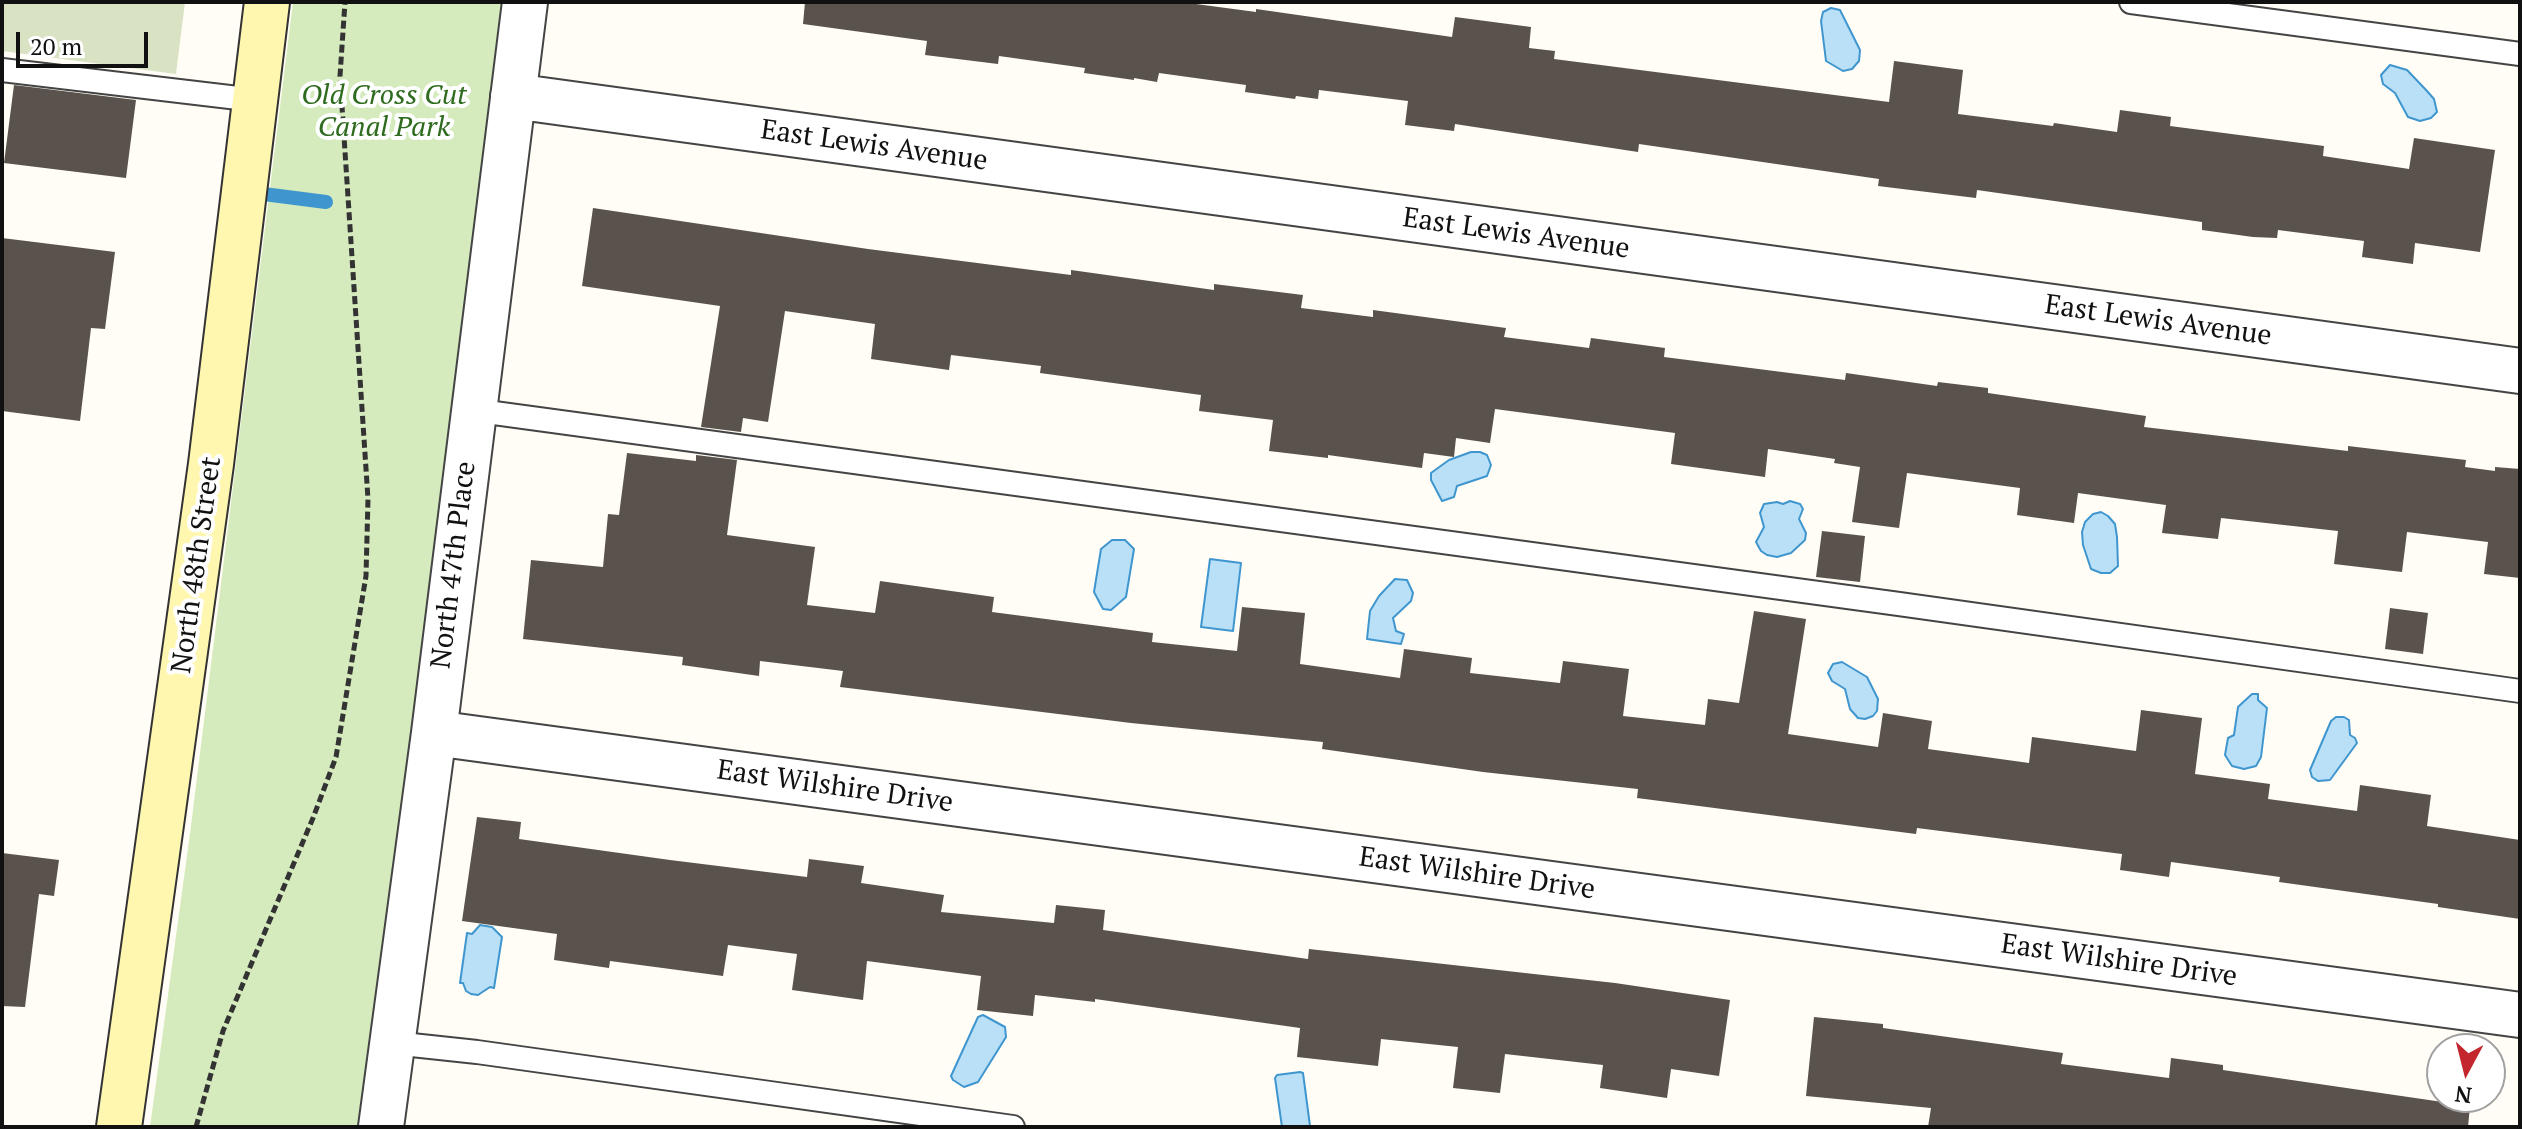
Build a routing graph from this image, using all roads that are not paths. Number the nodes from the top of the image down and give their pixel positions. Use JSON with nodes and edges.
{"nodes":[{"id":1,"x":267,"y":2,"type":"edge"},
{"id":2,"x":525,"y":2,"type":"edge"},
{"id":3,"x":2131,"y":2,"type":"edge"},
{"id":4,"x":2520,"y":54,"type":"edge"},
{"id":5,"x":2,"y":70,"type":"edge"},
{"id":6,"x":513,"y":96,"type":"junction"},
{"id":7,"x":255,"y":100,"type":"junction"},
{"id":8,"x":2520,"y":371,"type":"edge"},
{"id":9,"x":472,"y":410,"type":"junction"},
{"id":10,"x":2520,"y":691,"type":"edge"},
{"id":11,"x":434,"y":733,"type":"junction"},
{"id":12,"x":2520,"y":1015,"type":"edge"},
{"id":13,"x":393,"y":1043,"type":"junction"},
{"id":14,"x":119,"y":1127,"type":"edge"},
{"id":15,"x":381,"y":1127,"type":"edge"},
{"id":16,"x":1013,"y":1127,"type":"edge"}],
"edges":[{"from":1,"to":7,"type":"street","name":"North 48th Street"},
{"from":2,"to":6,"type":"street","name":"North 47th Place"},
{"from":3,"to":4,"type":"lane"},
{"from":5,"to":7,"type":"lane"},
{"from":6,"to":8,"type":"street","name":"East Lewis Avenue"},
{"from":6,"to":9,"type":"street","name":"North 47th Place"},
{"from":7,"to":14,"type":"street","name":"North 48th Street"},
{"from":9,"to":10,"type":"lane"},
{"from":9,"to":11,"type":"street","name":"North 47th Place"},
{"from":11,"to":12,"type":"street","name":"East Wilshire Drive"},
{"from":11,"to":13,"type":"street","name":"North 47th Place"},
{"from":13,"to":15,"type":"street","name":"North 47th Place"},
{"from":13,"to":16,"type":"lane"}]}
